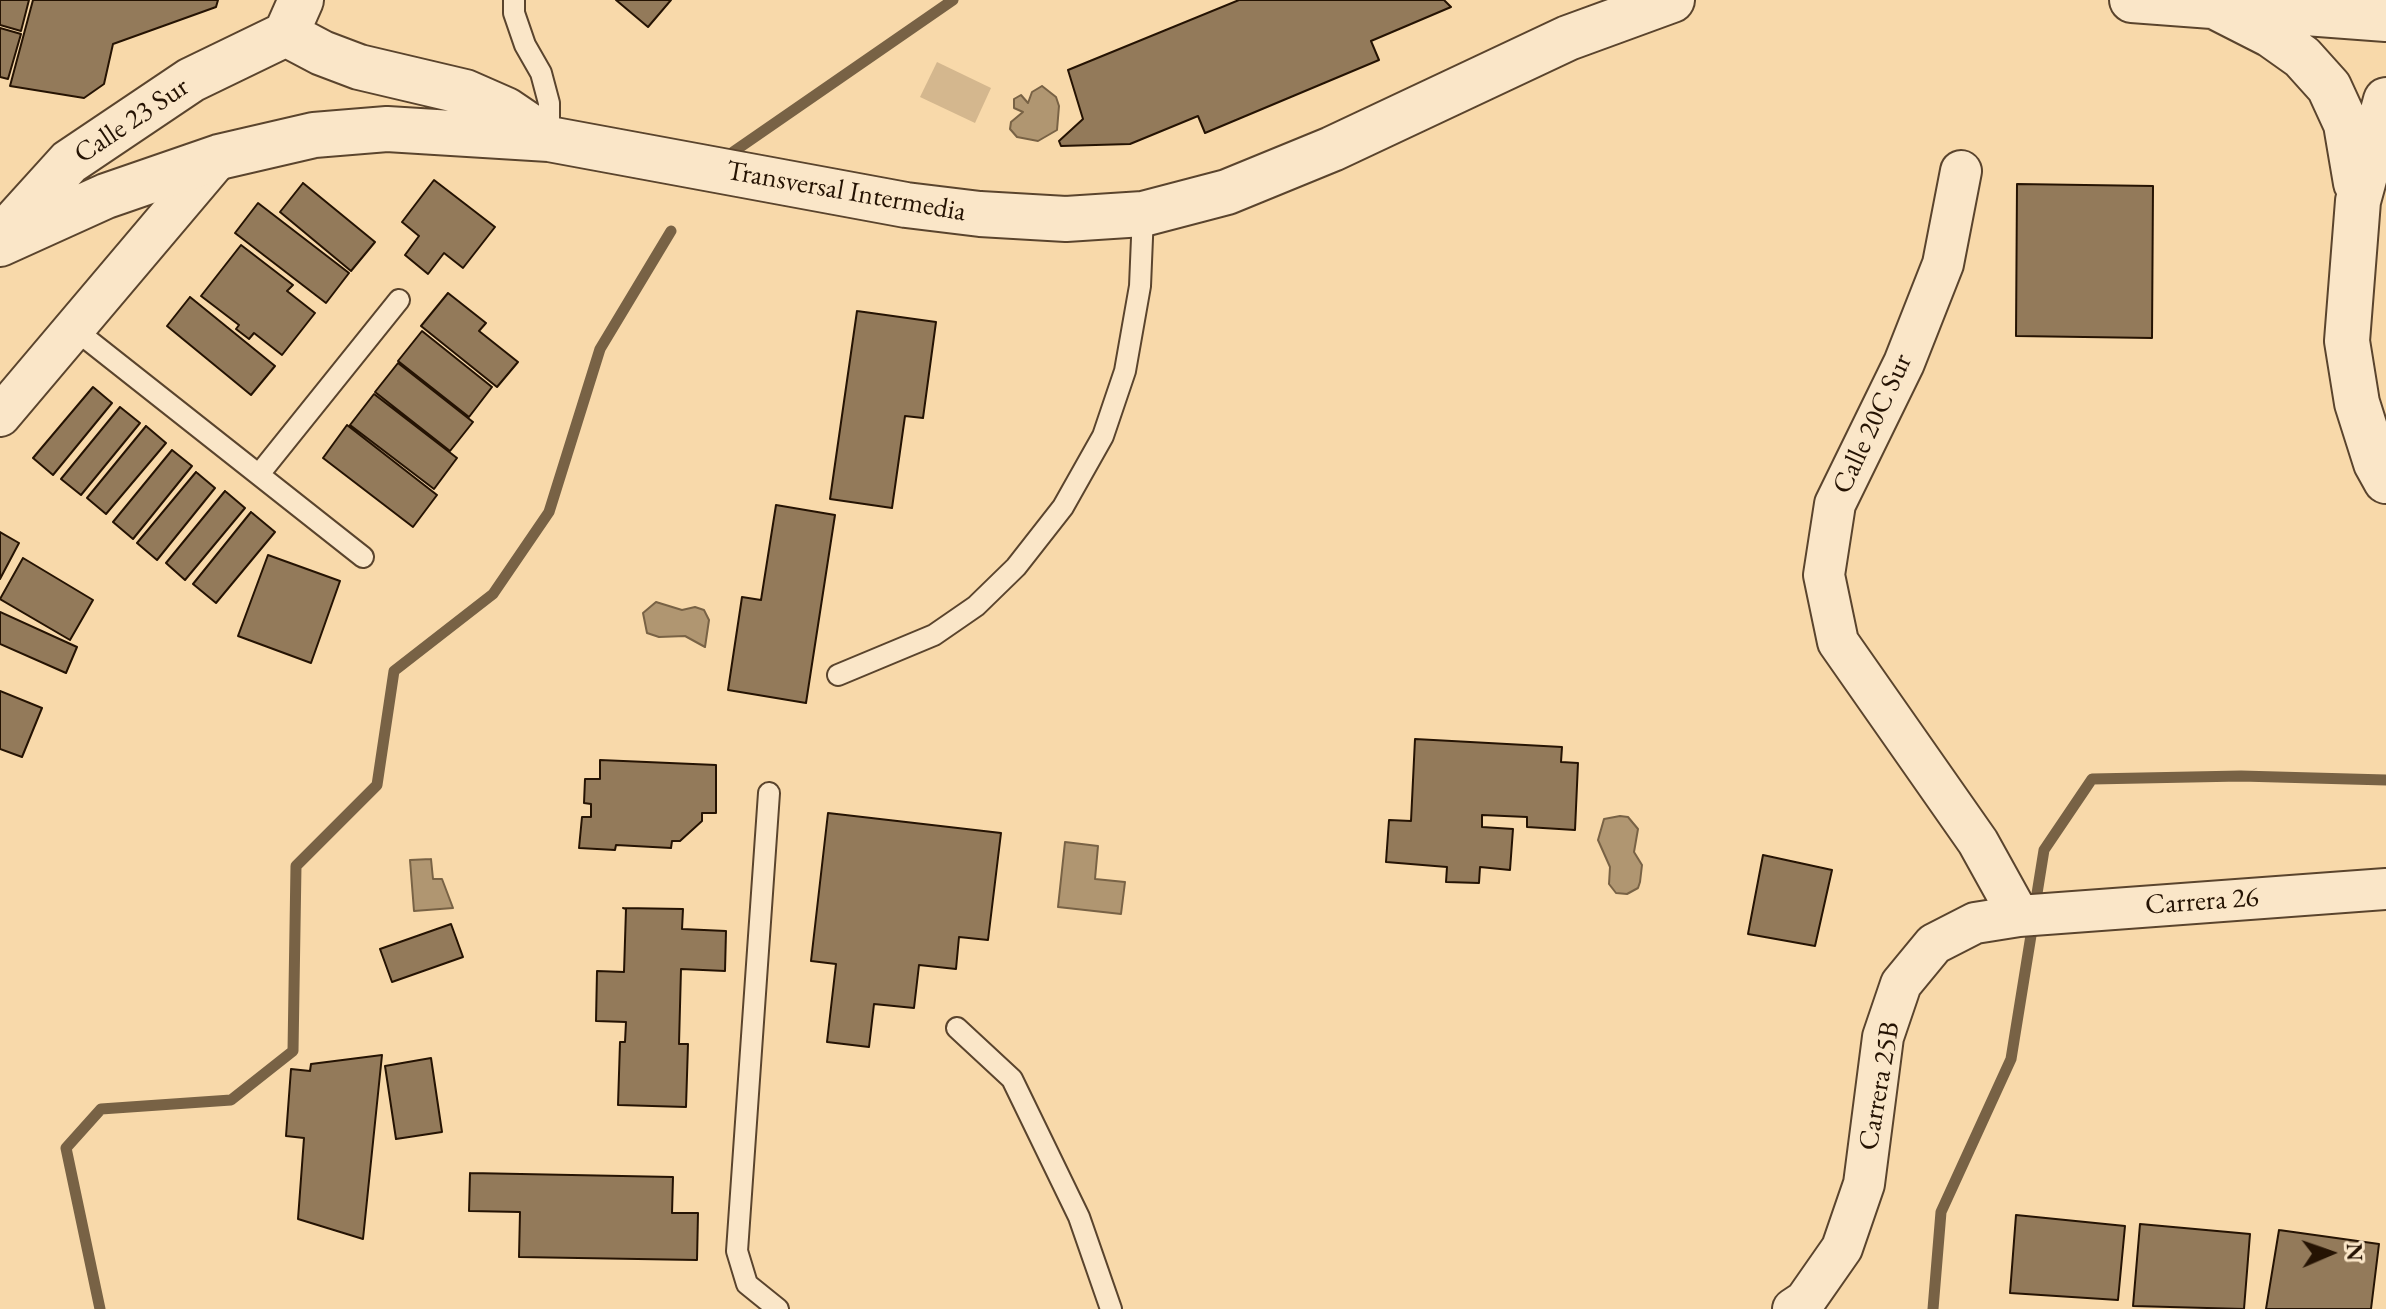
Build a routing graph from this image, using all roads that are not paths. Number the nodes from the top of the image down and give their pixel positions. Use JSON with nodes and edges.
{"nodes":[{"id":1,"x":514,"y":0,"type":"edge"},
{"id":2,"x":1672,"y":0,"type":"edge"},
{"id":3,"x":2132,"y":0,"type":"edge"},
{"id":4,"x":2216,"y":7,"type":"junction"},
{"id":5,"x":293,"y":17,"type":"edge"},
{"id":6,"x":2386,"y":19,"type":"edge"},
{"id":7,"x":2386,"y":100,"type":"edge"},
{"id":8,"x":549,"y":139,"type":"junction"},
{"id":9,"x":219,"y":157,"type":"junction"},
{"id":10,"x":1961,"y":171,"type":"dead end"},
{"id":11,"x":2358,"y":201,"type":"junction"},
{"id":12,"x":1143,"y":214,"type":"junction"},
{"id":13,"x":0,"y":238,"type":"edge"},
{"id":14,"x":0,"y":244,"type":"edge"},
{"id":15,"x":399,"y":300,"type":"dead end"},
{"id":16,"x":73,"y":328,"type":"junction"},
{"id":17,"x":0,"y":416,"type":"edge"},
{"id":18,"x":260,"y":473,"type":"junction"},
{"id":19,"x":2386,"y":481,"type":"edge"},
{"id":20,"x":363,"y":557,"type":"dead end"},
{"id":21,"x":838,"y":675,"type":"dead end"},
{"id":22,"x":769,"y":793,"type":"dead end"},
{"id":23,"x":2386,"y":889,"type":"edge"},
{"id":24,"x":2019,"y":916,"type":"junction"},
{"id":25,"x":957,"y":1028,"type":"dead end"},
{"id":26,"x":778,"y":1309,"type":"edge"},
{"id":27,"x":1111,"y":1309,"type":"edge"},
{"id":28,"x":1793,"y":1309,"type":"edge"}],
"edges":[{"from":1,"to":8,"type":"lane"},
{"from":2,"to":12,"type":"street","name":"Transversal Intermedia"},
{"from":3,"to":4,"type":"street"},
{"from":4,"to":6,"type":"street"},
{"from":4,"to":11,"type":"street"},
{"from":5,"to":8,"type":"street","name":"Calle 23 Sur"},
{"from":5,"to":13,"type":"street","name":"Calle 23 Sur"},
{"from":7,"to":11,"type":"street"},
{"from":8,"to":9,"type":"street","name":"Transversal Intermedia"},
{"from":8,"to":12,"type":"street","name":"Transversal Intermedia"},
{"from":9,"to":14,"type":"street","name":"Transversal Intermedia"},
{"from":9,"to":16,"type":"street"},
{"from":10,"to":24,"type":"street","name":"Calle 20C Sur"},
{"from":11,"to":19,"type":"street"},
{"from":12,"to":21,"type":"lane"},
{"from":15,"to":18,"type":"lane"},
{"from":16,"to":17,"type":"street"},
{"from":16,"to":18,"type":"lane"},
{"from":18,"to":20,"type":"lane"},
{"from":22,"to":26,"type":"lane"},
{"from":23,"to":24,"type":"street","name":"Carrera 26"},
{"from":24,"to":28,"type":"street","name":"Carrera 25B"},
{"from":25,"to":27,"type":"lane"}]}
